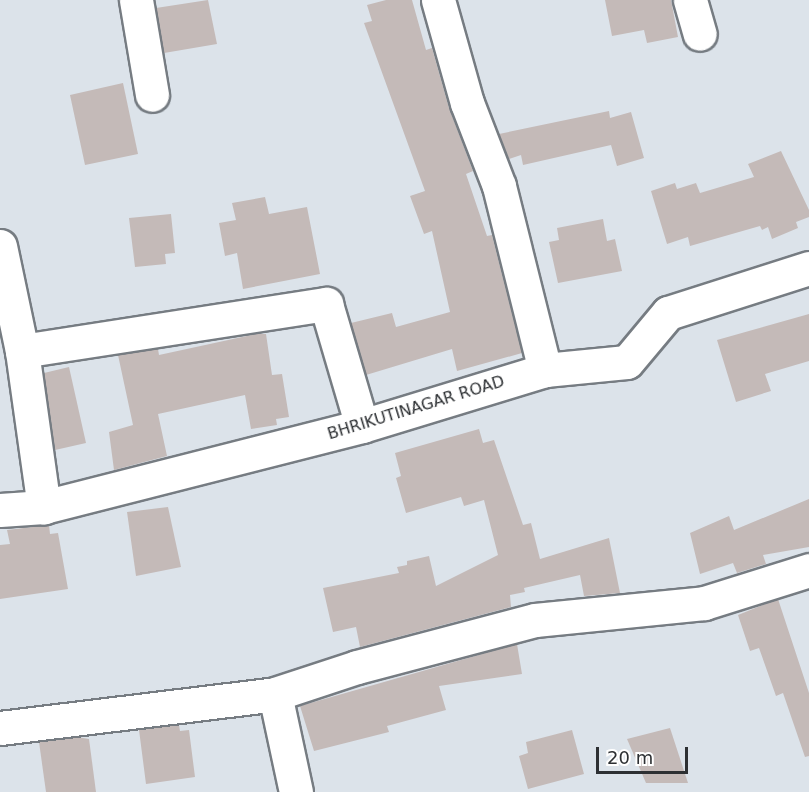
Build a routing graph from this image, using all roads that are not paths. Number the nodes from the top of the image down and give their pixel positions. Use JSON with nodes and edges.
{"nodes":[{"id":1,"x":136,"y":0,"type":"edge"},
{"id":2,"x":438,"y":0,"type":"edge"},
{"id":3,"x":690,"y":0,"type":"edge"},
{"id":4,"x":700,"y":34,"type":"dead end"},
{"id":5,"x":152,"y":94,"type":"dead end"},
{"id":6,"x":0,"y":246,"type":"edge"},
{"id":7,"x":809,"y":268,"type":"edge"},
{"id":8,"x":22,"y":351,"type":"junction"},
{"id":9,"x":545,"y":369,"type":"junction"},
{"id":10,"x":362,"y":426,"type":"junction"},
{"id":11,"x":44,"y":507,"type":"junction"},
{"id":12,"x":0,"y":510,"type":"edge"},
{"id":13,"x":809,"y":570,"type":"edge"},
{"id":14,"x":275,"y":694,"type":"junction"},
{"id":15,"x":0,"y":728,"type":"edge"},
{"id":16,"x":296,"y":792,"type":"edge"}],
"edges":[{"from":1,"to":5,"type":"street"},
{"from":2,"to":9,"type":"street"},
{"from":3,"to":4,"type":"street"},
{"from":6,"to":8,"type":"street"},
{"from":7,"to":9,"type":"street","name":"BHRIKUTINAGAR ROAD"},
{"from":8,"to":10,"type":"street"},
{"from":8,"to":11,"type":"street"},
{"from":9,"to":10,"type":"street","name":"BHRIKUTINAGAR ROAD"},
{"from":10,"to":11,"type":"street","name":"BHRIKUTINAGAR ROAD"},
{"from":11,"to":12,"type":"street","name":"BHRIKUTINAGAR ROAD"},
{"from":13,"to":14,"type":"street"},
{"from":14,"to":15,"type":"street"},
{"from":14,"to":16,"type":"street"}]}
